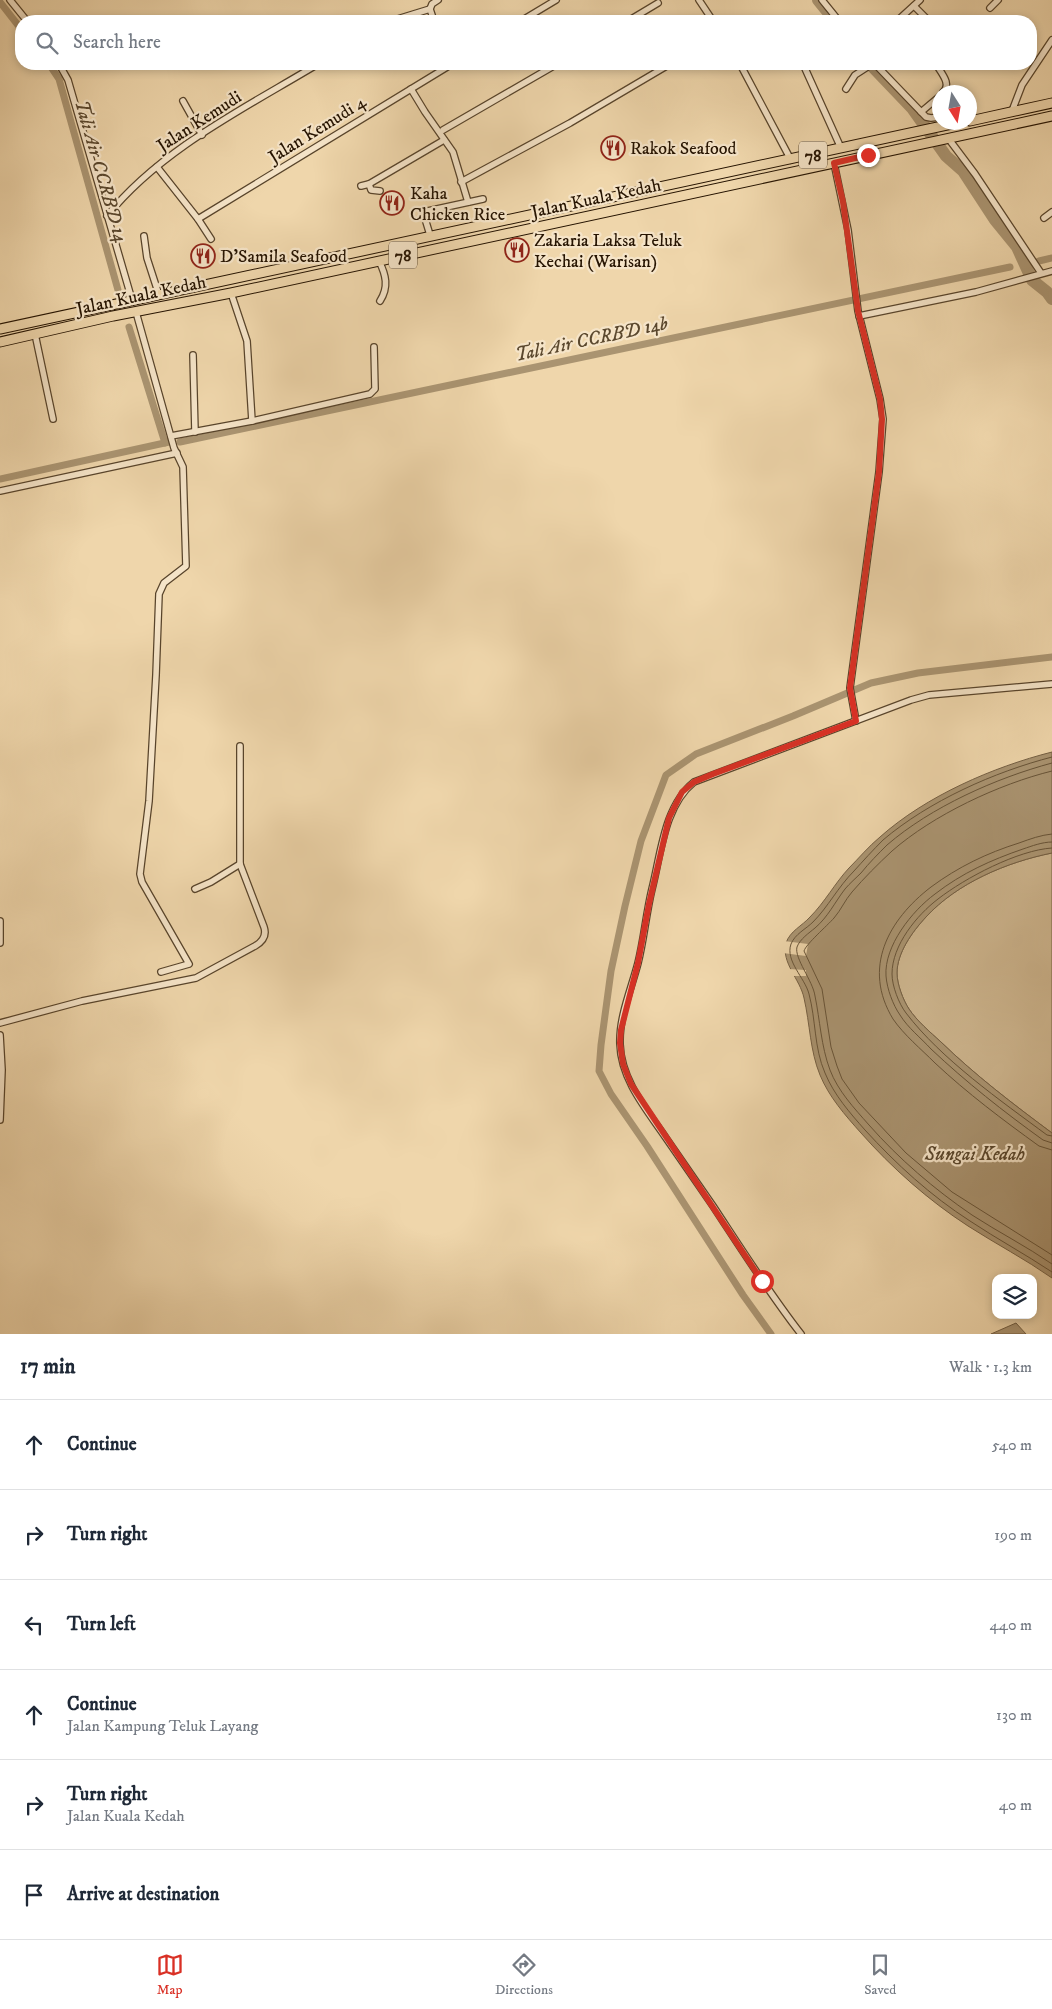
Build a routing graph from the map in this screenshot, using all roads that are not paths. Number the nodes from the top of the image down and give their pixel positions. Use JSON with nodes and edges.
{"nodes":[{"id":1,"x":10,"y":0,"type":"edge"},
{"id":2,"x":438,"y":0,"type":"edge"},
{"id":3,"x":556,"y":0,"type":"edge"},
{"id":4,"x":699,"y":0,"type":"edge"},
{"id":5,"x":822,"y":0,"type":"edge"},
{"id":6,"x":920,"y":0,"type":"edge"},
{"id":7,"x":998,"y":0,"type":"edge"},
{"id":8,"x":658,"y":3,"type":"dead end"},
{"id":9,"x":914,"y":6,"type":"junction"},
{"id":10,"x":990,"y":8,"type":"dead end"},
{"id":11,"x":430,"y":9,"type":"junction"},
{"id":12,"x":22,"y":15,"type":"edge"},
{"id":13,"x":410,"y":15,"type":"edge"},
{"id":14,"x":432,"y":15,"type":"edge"},
{"id":15,"x":531,"y":15,"type":"edge"},
{"id":16,"x":638,"y":15,"type":"edge"},
{"id":17,"x":709,"y":15,"type":"edge"},
{"id":18,"x":834,"y":15,"type":"edge"},
{"id":19,"x":904,"y":15,"type":"edge"},
{"id":20,"x":922,"y":15,"type":"edge"},
{"id":21,"x":1052,"y":40,"type":"edge"},
{"id":22,"x":1037,"y":62,"type":"edge"},
{"id":23,"x":62,"y":70,"type":"edge"},
{"id":24,"x":308,"y":70,"type":"edge"},
{"id":25,"x":442,"y":70,"type":"edge"},
{"id":26,"x":547,"y":70,"type":"edge"},
{"id":27,"x":660,"y":70,"type":"edge"},
{"id":28,"x":743,"y":70,"type":"edge"},
{"id":29,"x":806,"y":70,"type":"edge"},
{"id":30,"x":864,"y":70,"type":"edge"},
{"id":31,"x":877,"y":70,"type":"edge"},
{"id":32,"x":940,"y":70,"type":"edge"},
{"id":33,"x":1032,"y":70,"type":"edge"},
{"id":34,"x":948,"y":85,"type":"edge"},
{"id":35,"x":411,"y":89,"type":"junction"},
{"id":36,"x":846,"y":89,"type":"dead end"},
{"id":37,"x":184,"y":101,"type":"dead end"},
{"id":38,"x":932,"y":103,"type":"edge"},
{"id":39,"x":1052,"y":103,"type":"edge"},
{"id":40,"x":1012,"y":111,"type":"junction"},
{"id":41,"x":922,"y":112,"type":"junction"},
{"id":42,"x":1052,"y":116,"type":"edge"},
{"id":43,"x":932,"y":118,"type":"edge"},
{"id":44,"x":977,"y":119,"type":"edge"},
{"id":45,"x":932,"y":128,"type":"edge"},
{"id":46,"x":442,"y":130,"type":"dead end"},
{"id":47,"x":202,"y":135,"type":"junction"},
{"id":48,"x":947,"y":138,"type":"junction"},
{"id":49,"x":444,"y":140,"type":"junction"},
{"id":50,"x":842,"y":148,"type":"junction"},
{"id":51,"x":791,"y":160,"type":"junction"},
{"id":52,"x":834,"y":163,"type":"junction"},
{"id":53,"x":157,"y":167,"type":"junction"},
{"id":54,"x":718,"y":175,"type":"junction"},
{"id":55,"x":461,"y":182,"type":"junction"},
{"id":56,"x":369,"y":184,"type":"junction"},
{"id":57,"x":361,"y":186,"type":"dead end"},
{"id":58,"x":725,"y":187,"type":"junction"},
{"id":59,"x":380,"y":191,"type":"dead end"},
{"id":60,"x":483,"y":199,"type":"dead end"},
{"id":61,"x":468,"y":202,"type":"junction"},
{"id":62,"x":551,"y":210,"type":"junction"},
{"id":63,"x":1052,"y":212,"type":"edge"},
{"id":64,"x":107,"y":216,"type":"junction"},
{"id":65,"x":1044,"y":218,"type":"dead end"},
{"id":66,"x":198,"y":219,"type":"junction"},
{"id":67,"x":555,"y":224,"type":"junction"},
{"id":68,"x":144,"y":236,"type":"dead end"},
{"id":69,"x":430,"y":236,"type":"junction"},
{"id":70,"x":211,"y":239,"type":"dead end"},
{"id":71,"x":379,"y":261,"type":"junction"},
{"id":72,"x":1052,"y":271,"type":"edge"},
{"id":73,"x":1037,"y":274,"type":"junction"},
{"id":74,"x":231,"y":293,"type":"junction"},
{"id":75,"x":159,"y":295,"type":"junction"},
{"id":76,"x":130,"y":301,"type":"junction"},
{"id":77,"x":380,"y":301,"type":"dead end"},
{"id":78,"x":134,"y":312,"type":"junction"},
{"id":79,"x":859,"y":313,"type":"junction"},
{"id":80,"x":0,"y":329,"type":"edge"},
{"id":81,"x":35,"y":334,"type":"junction"},
{"id":82,"x":0,"y":342,"type":"edge"},
{"id":83,"x":374,"y":347,"type":"dead end"},
{"id":84,"x":193,"y":355,"type":"dead end"},
{"id":85,"x":54,"y":419,"type":"dead end"},
{"id":86,"x":252,"y":421,"type":"junction"},
{"id":87,"x":195,"y":432,"type":"junction"},
{"id":88,"x":171,"y":438,"type":"junction"},
{"id":89,"x":176,"y":451,"type":"junction"},
{"id":90,"x":0,"y":491,"type":"edge"},
{"id":91,"x":1052,"y":684,"type":"edge"},
{"id":92,"x":856,"y":721,"type":"junction"},
{"id":93,"x":240,"y":746,"type":"dead end"},
{"id":94,"x":240,"y":864,"type":"junction"},
{"id":95,"x":195,"y":890,"type":"dead end"},
{"id":96,"x":0,"y":921,"type":"edge"},
{"id":97,"x":0,"y":943,"type":"edge"},
{"id":98,"x":161,"y":972,"type":"dead end"},
{"id":99,"x":0,"y":1023,"type":"edge"},
{"id":100,"x":0,"y":1035,"type":"edge"},
{"id":101,"x":1,"y":1070,"type":"edge"},
{"id":102,"x":0,"y":1120,"type":"edge"},
{"id":103,"x":801,"y":1334,"type":"edge"}],
"edges":[{"from":1,"to":12,"type":"street"},
{"from":2,"to":11,"type":"street"},
{"from":3,"to":15,"type":"street"},
{"from":4,"to":17,"type":"street"},
{"from":5,"to":18,"type":"street"},
{"from":6,"to":9,"type":"street"},
{"from":7,"to":10,"type":"street"},
{"from":8,"to":16,"type":"street"},
{"from":9,"to":19,"type":"street"},
{"from":9,"to":20,"type":"street"},
{"from":11,"to":13,"type":"street"},
{"from":11,"to":14,"type":"street"},
{"from":21,"to":22,"type":"street"},
{"from":23,"to":64,"type":"street"},
{"from":24,"to":47,"type":"street","name":"Jalan Kemudi"},
{"from":25,"to":35,"type":"street","name":"Jalan Kemudi 4"},
{"from":26,"to":46,"type":"street"},
{"from":27,"to":55,"type":"street"},
{"from":28,"to":51,"type":"street"},
{"from":29,"to":50,"type":"street"},
{"from":30,"to":36,"type":"street"},
{"from":31,"to":41,"type":"street"},
{"from":32,"to":34,"type":"street"},
{"from":33,"to":40,"type":"street"},
{"from":35,"to":49,"type":"street"},
{"from":35,"to":66,"type":"street","name":"Jalan Kemudi 4"},
{"from":37,"to":47,"type":"street"},
{"from":38,"to":41,"type":"street"},
{"from":39,"to":40,"type":"main road"},
{"from":40,"to":44,"type":"main road"},
{"from":41,"to":43,"type":"street"},
{"from":42,"to":48,"type":"main road","name":"Jalan Kuala Kedah","number":"78"},
{"from":45,"to":50,"type":"main road","name":"Jalan Kuala Kedah","number":"78"},
{"from":47,"to":53,"type":"street","name":"Jalan Kemudi"},
{"from":48,"to":52,"type":"main road","name":"Jalan Kuala Kedah","number":"78"},
{"from":48,"to":73,"type":"street"},
{"from":49,"to":55,"type":"street"},
{"from":49,"to":56,"type":"street"},
{"from":50,"to":51,"type":"main road","name":"Jalan Kuala Kedah","number":"78"},
{"from":51,"to":54,"type":"main road","name":"Jalan Kuala Kedah","number":"78"},
{"from":52,"to":58,"type":"main road","name":"Jalan Kuala Kedah","number":"78"},
{"from":52,"to":79,"type":"street"},
{"from":53,"to":64,"type":"street","name":"Jalan Kemudi"},
{"from":53,"to":66,"type":"street"},
{"from":54,"to":58,"type":"main road"},
{"from":54,"to":62,"type":"main road","name":"Jalan Kuala Kedah","number":"78"},
{"from":55,"to":61,"type":"street"},
{"from":56,"to":57,"type":"street"},
{"from":56,"to":59,"type":"street"},
{"from":58,"to":67,"type":"main road","name":"Jalan Kuala Kedah","number":"78"},
{"from":60,"to":61,"type":"street"},
{"from":61,"to":69,"type":"street"},
{"from":62,"to":67,"type":"main road"},
{"from":62,"to":69,"type":"main road","name":"Jalan Kuala Kedah","number":"78"},
{"from":63,"to":65,"type":"street"},
{"from":64,"to":76,"type":"street"},
{"from":66,"to":70,"type":"street"},
{"from":67,"to":71,"type":"main road","name":"Jalan Kuala Kedah","number":"78"},
{"from":68,"to":75,"type":"street"},
{"from":69,"to":75,"type":"main road","name":"Jalan Kuala Kedah","number":"78"},
{"from":71,"to":74,"type":"main road","name":"Jalan Kuala Kedah","number":"78"},
{"from":71,"to":77,"type":"street"},
{"from":72,"to":73,"type":"street"},
{"from":73,"to":79,"type":"street"},
{"from":74,"to":78,"type":"main road","name":"Jalan Kuala Kedah","number":"78"},
{"from":74,"to":86,"type":"street"},
{"from":75,"to":76,"type":"main road","name":"Jalan Kuala Kedah","number":"78"},
{"from":76,"to":80,"type":"main road","name":"Jalan Kuala Kedah","number":"78"},
{"from":78,"to":81,"type":"main road","name":"Jalan Kuala Kedah","number":"78"},
{"from":78,"to":88,"type":"street"},
{"from":79,"to":92,"type":"street"},
{"from":81,"to":82,"type":"main road","name":"Jalan Kuala Kedah","number":"78"},
{"from":81,"to":85,"type":"street"},
{"from":83,"to":86,"type":"street"},
{"from":84,"to":87,"type":"street"},
{"from":86,"to":87,"type":"street"},
{"from":87,"to":88,"type":"street"},
{"from":88,"to":89,"type":"street"},
{"from":89,"to":90,"type":"street"},
{"from":89,"to":98,"type":"street"},
{"from":91,"to":92,"type":"street"},
{"from":92,"to":103,"type":"street"},
{"from":93,"to":94,"type":"street"},
{"from":94,"to":95,"type":"street"},
{"from":94,"to":99,"type":"street"},
{"from":96,"to":97,"type":"street"},
{"from":100,"to":101,"type":"street"},
{"from":101,"to":102,"type":"street"}]}
